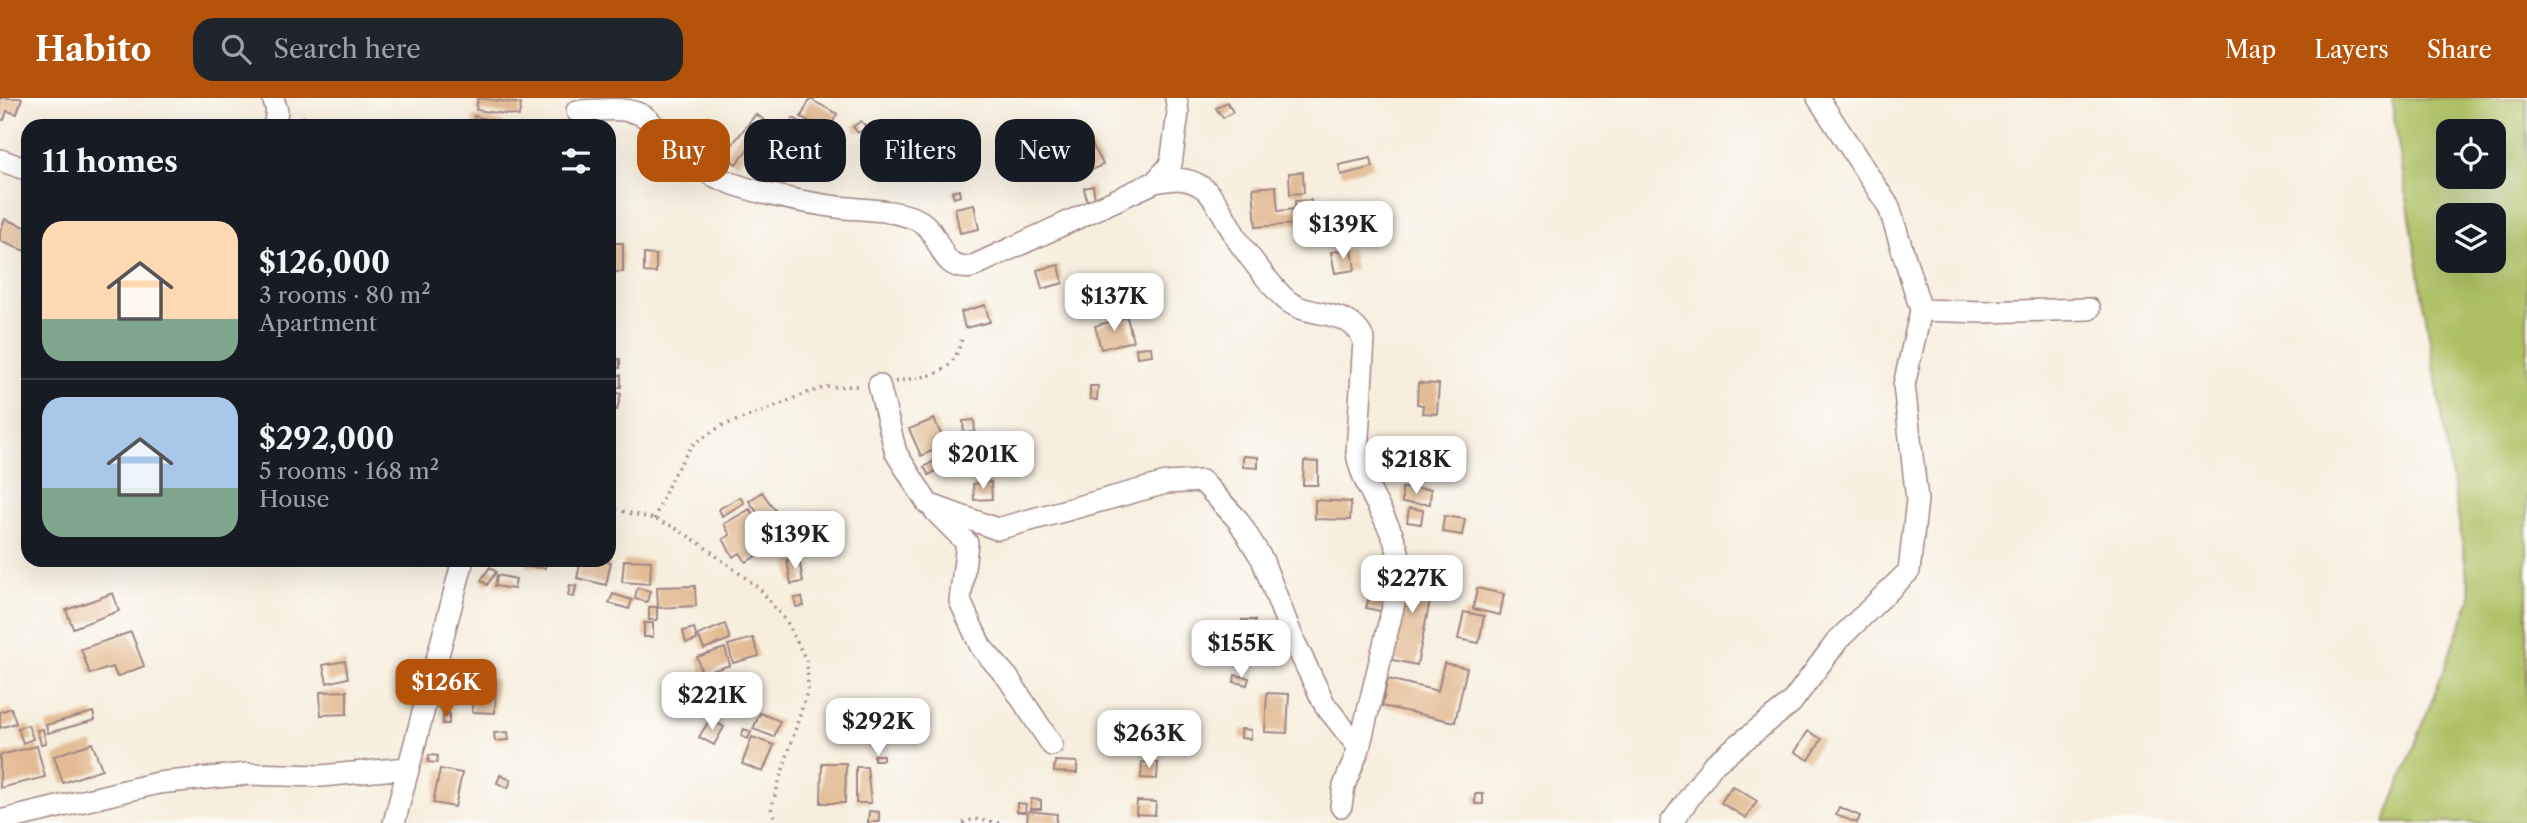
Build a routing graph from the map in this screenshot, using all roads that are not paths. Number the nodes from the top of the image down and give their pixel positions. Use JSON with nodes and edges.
{"nodes":[{"id":1,"x":273,"y":98,"type":"edge"},
{"id":2,"x":1176,"y":98,"type":"edge"},
{"id":3,"x":1818,"y":98,"type":"edge"},
{"id":4,"x":577,"y":112,"type":"edge"},
{"id":5,"x":275,"y":119,"type":"edge"},
{"id":6,"x":0,"y":160,"type":"edge"},
{"id":7,"x":21,"y":168,"type":"edge"},
{"id":8,"x":1155,"y":182,"type":"junction"},
{"id":9,"x":2090,"y":309,"type":"dead end"},
{"id":10,"x":1921,"y":310,"type":"junction"},
{"id":11,"x":880,"y":385,"type":"road end"},
{"id":12,"x":928,"y":504,"type":"junction"},
{"id":13,"x":461,"y":567,"type":"edge"},
{"id":14,"x":1052,"y":745,"type":"dead end"},
{"id":15,"x":1359,"y":748,"type":"junction"},
{"id":16,"x":407,"y":768,"type":"junction"},
{"id":17,"x":1341,"y":806,"type":"dead end"},
{"id":18,"x":0,"y":821,"type":"edge"},
{"id":19,"x":394,"y":823,"type":"edge"},
{"id":20,"x":1671,"y":823,"type":"edge"}],
"edges":[{"from":1,"to":5,"type":"street"},
{"from":2,"to":8,"type":"street"},
{"from":3,"to":10,"type":"street"},
{"from":4,"to":8,"type":"street"},
{"from":6,"to":7,"type":"street"},
{"from":8,"to":15,"type":"street"},
{"from":9,"to":10,"type":"street"},
{"from":10,"to":20,"type":"street"},
{"from":11,"to":12,"type":"street"},
{"from":12,"to":14,"type":"street"},
{"from":12,"to":15,"type":"street"},
{"from":13,"to":16,"type":"street"},
{"from":15,"to":17,"type":"street"},
{"from":16,"to":18,"type":"street"},
{"from":16,"to":19,"type":"street"}]}
